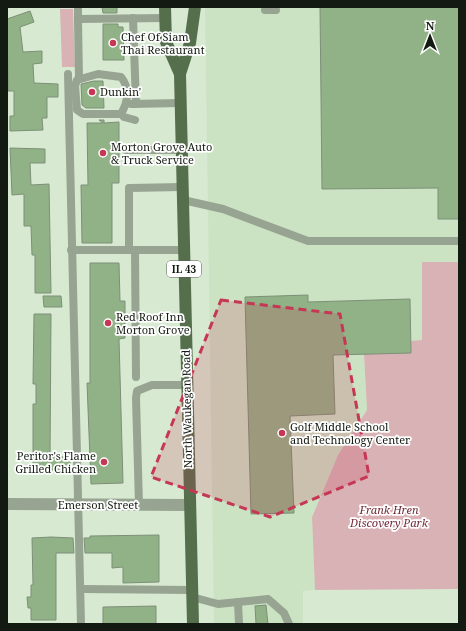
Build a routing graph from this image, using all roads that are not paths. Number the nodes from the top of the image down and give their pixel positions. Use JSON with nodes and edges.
{"nodes":[{"id":1,"x":78,"y":7,"type":"edge"},
{"id":2,"x":195,"y":7,"type":"edge"},
{"id":3,"x":265,"y":10,"type":"dead end"},
{"id":4,"x":276,"y":10,"type":"dead end"},
{"id":5,"x":165,"y":12,"type":"edge"},
{"id":6,"x":134,"y":18,"type":"junction"},
{"id":7,"x":78,"y":20,"type":"junction"},
{"id":8,"x":68,"y":74,"type":"dead end"},
{"id":9,"x":180,"y":74,"type":"junction"},
{"id":10,"x":79,"y":79,"type":"junction"},
{"id":11,"x":181,"y":103,"type":"junction"},
{"id":12,"x":127,"y":104,"type":"junction"},
{"id":13,"x":136,"y":104,"type":"junction"},
{"id":14,"x":121,"y":114,"type":"junction"},
{"id":15,"x":135,"y":120,"type":"dead end"},
{"id":16,"x":126,"y":150,"type":"dead end"},
{"id":17,"x":182,"y":150,"type":"junction"},
{"id":18,"x":182,"y":187,"type":"junction"},
{"id":19,"x":183,"y":200,"type":"junction"},
{"id":20,"x":459,"y":241,"type":"edge"},
{"id":21,"x":71,"y":250,"type":"junction"},
{"id":22,"x":132,"y":250,"type":"junction"},
{"id":23,"x":184,"y":250,"type":"junction"},
{"id":24,"x":136,"y":377,"type":"dead end"},
{"id":25,"x":187,"y":385,"type":"junction"},
{"id":26,"x":7,"y":504,"type":"edge"},
{"id":27,"x":79,"y":505,"type":"junction"},
{"id":28,"x":139,"y":505,"type":"junction"},
{"id":29,"x":189,"y":505,"type":"junction"},
{"id":30,"x":82,"y":589,"type":"junction"},
{"id":31,"x":192,"y":593,"type":"junction"},
{"id":32,"x":238,"y":602,"type":"junction"},
{"id":33,"x":81,"y":624,"type":"edge"},
{"id":34,"x":193,"y":624,"type":"edge"},
{"id":35,"x":240,"y":624,"type":"edge"},
{"id":36,"x":289,"y":624,"type":"edge"}],
"edges":[{"from":1,"to":7,"type":"lane"},
{"from":2,"to":9,"type":"main road","name":"North Waukegan Road","number":"IL 43"},
{"from":3,"to":4,"type":"lane"},
{"from":5,"to":6,"type":"lane"},
{"from":5,"to":9,"type":"main road","name":"North Waukegan Road","number":"IL 43"},
{"from":6,"to":7,"type":"lane"},
{"from":6,"to":13,"type":"lane"},
{"from":7,"to":10,"type":"lane"},
{"from":8,"to":21,"type":"lane"},
{"from":9,"to":11,"type":"main road","name":"North Waukegan Road","number":"IL 43"},
{"from":10,"to":12,"type":"lane"},
{"from":10,"to":14,"type":"lane"},
{"from":11,"to":13,"type":"lane"},
{"from":11,"to":17,"type":"main road","name":"North Waukegan Road","number":"IL 43"},
{"from":12,"to":13,"type":"lane"},
{"from":12,"to":14,"type":"lane"},
{"from":14,"to":15,"type":"lane"},
{"from":16,"to":17,"type":"lane"},
{"from":17,"to":18,"type":"main road","name":"North Waukegan Road","number":"IL 43"},
{"from":18,"to":19,"type":"main road","name":"North Waukegan Road","number":"IL 43"},
{"from":18,"to":22,"type":"lane"},
{"from":19,"to":20,"type":"lane"},
{"from":19,"to":23,"type":"main road","name":"North Waukegan Road","number":"IL 43"},
{"from":21,"to":22,"type":"lane"},
{"from":21,"to":27,"type":"lane"},
{"from":22,"to":23,"type":"lane"},
{"from":22,"to":24,"type":"lane"},
{"from":23,"to":25,"type":"main road","name":"North Waukegan Road","number":"IL 43"},
{"from":25,"to":28,"type":"lane"},
{"from":25,"to":29,"type":"main road","name":"North Waukegan Road","number":"IL 43"},
{"from":26,"to":27,"type":"street","name":"Emerson Street"},
{"from":27,"to":28,"type":"street","name":"Emerson Street"},
{"from":27,"to":30,"type":"lane"},
{"from":28,"to":29,"type":"street","name":"Emerson Street"},
{"from":29,"to":31,"type":"main road","name":"North Waukegan Road","number":"IL 43"},
{"from":30,"to":31,"type":"lane"},
{"from":30,"to":33,"type":"lane"},
{"from":31,"to":32,"type":"lane"},
{"from":31,"to":34,"type":"main road","name":"North Waukegan Road","number":"IL 43"},
{"from":32,"to":35,"type":"lane"},
{"from":32,"to":36,"type":"lane"}]}
